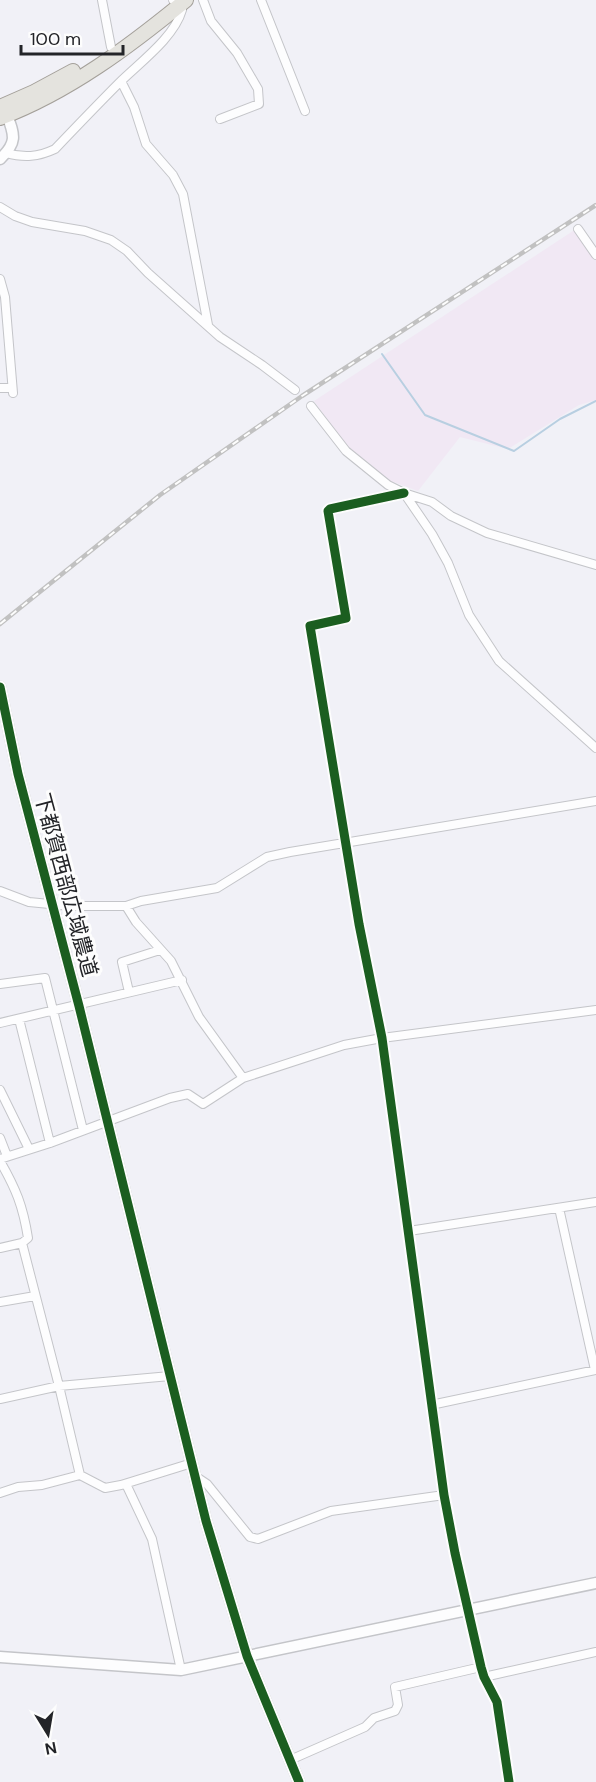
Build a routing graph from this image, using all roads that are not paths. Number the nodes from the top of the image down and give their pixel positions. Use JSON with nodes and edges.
{"nodes":[{"id":1,"x":102,"y":0,"type":"edge"},
{"id":2,"x":203,"y":0,"type":"edge"},
{"id":3,"x":261,"y":0,"type":"edge"},
{"id":4,"x":178,"y":1,"type":"edge"},
{"id":5,"x":111,"y":46,"type":"junction"},
{"id":6,"x":122,"y":81,"type":"junction"},
{"id":7,"x":3,"y":111,"type":"edge"},
{"id":8,"x":305,"y":111,"type":"dead end"},
{"id":9,"x":220,"y":118,"type":"dead end"},
{"id":10,"x":3,"y":156,"type":"edge"},
{"id":11,"x":0,"y":207,"type":"edge"},
{"id":12,"x":578,"y":230,"type":"dead end"},
{"id":13,"x":596,"y":255,"type":"edge"},
{"id":14,"x":0,"y":279,"type":"edge"},
{"id":15,"x":208,"y":325,"type":"junction"},
{"id":16,"x":0,"y":388,"type":"edge"},
{"id":17,"x":295,"y":390,"type":"dead end"},
{"id":18,"x":311,"y":406,"type":"dead end"},
{"id":19,"x":404,"y":493,"type":"junction"},
{"id":20,"x":596,"y":565,"type":"edge"},
{"id":21,"x":0,"y":687,"type":"edge"},
{"id":22,"x":596,"y":748,"type":"edge"},
{"id":23,"x":596,"y":801,"type":"edge"},
{"id":24,"x":345,"y":842,"type":"junction"},
{"id":25,"x":0,"y":891,"type":"edge"},
{"id":26,"x":52,"y":905,"type":"junction"},
{"id":27,"x":126,"y":906,"type":"junction"},
{"id":28,"x":160,"y":950,"type":"junction"},
{"id":29,"x":182,"y":980,"type":"junction"},
{"id":30,"x":0,"y":984,"type":"edge"},
{"id":31,"x":129,"y":992,"type":"junction"},
{"id":32,"x":79,"y":1006,"type":"junction"},
{"id":33,"x":52,"y":1011,"type":"junction"},
{"id":34,"x":596,"y":1011,"type":"edge"},
{"id":35,"x":19,"y":1019,"type":"junction"},
{"id":36,"x":0,"y":1023,"type":"edge"},
{"id":37,"x":382,"y":1038,"type":"junction"},
{"id":38,"x":243,"y":1078,"type":"junction"},
{"id":39,"x":0,"y":1090,"type":"edge"},
{"id":40,"x":107,"y":1122,"type":"junction"},
{"id":41,"x":83,"y":1130,"type":"junction"},
{"id":42,"x":0,"y":1138,"type":"edge"},
{"id":43,"x":50,"y":1143,"type":"junction"},
{"id":44,"x":29,"y":1149,"type":"junction"},
{"id":45,"x":2,"y":1158,"type":"edge"},
{"id":46,"x":596,"y":1202,"type":"edge"},
{"id":47,"x":559,"y":1208,"type":"junction"},
{"id":48,"x":409,"y":1231,"type":"junction"},
{"id":49,"x":22,"y":1243,"type":"junction"},
{"id":50,"x":0,"y":1248,"type":"edge"},
{"id":51,"x":34,"y":1296,"type":"junction"},
{"id":52,"x":0,"y":1302,"type":"edge"},
{"id":53,"x":595,"y":1370,"type":"edge"},
{"id":54,"x":170,"y":1376,"type":"junction"},
{"id":55,"x":59,"y":1386,"type":"junction"},
{"id":56,"x":0,"y":1399,"type":"edge"},
{"id":57,"x":431,"y":1406,"type":"junction"},
{"id":58,"x":192,"y":1463,"type":"junction"},
{"id":59,"x":80,"y":1475,"type":"junction"},
{"id":60,"x":195,"y":1476,"type":"junction"},
{"id":61,"x":126,"y":1484,"type":"junction"},
{"id":62,"x":0,"y":1493,"type":"edge"},
{"id":63,"x":444,"y":1495,"type":"junction"},
{"id":64,"x":596,"y":1583,"type":"edge"},
{"id":65,"x":469,"y":1610,"type":"junction"},
{"id":66,"x":596,"y":1652,"type":"edge"},
{"id":67,"x":247,"y":1656,"type":"junction"},
{"id":68,"x":0,"y":1657,"type":"edge"},
{"id":69,"x":481,"y":1667,"type":"junction"},
{"id":70,"x":181,"y":1670,"type":"junction"},
{"id":71,"x":484,"y":1677,"type":"junction"},
{"id":72,"x":290,"y":1760,"type":"junction"},
{"id":73,"x":299,"y":1782,"type":"edge"},
{"id":74,"x":509,"y":1782,"type":"edge"}],
"edges":[{"from":1,"to":5,"type":"street"},
{"from":2,"to":9,"type":"street"},
{"from":3,"to":8,"type":"street"},
{"from":4,"to":5,"type":"main road"},
{"from":4,"to":6,"type":"street"},
{"from":4,"to":7,"type":"main road"},
{"from":5,"to":7,"type":"main road"},
{"from":6,"to":10,"type":"street"},
{"from":6,"to":15,"type":"street"},
{"from":7,"to":10,"type":"street"},
{"from":11,"to":15,"type":"street"},
{"from":12,"to":13,"type":"street"},
{"from":14,"to":16,"type":"street"},
{"from":15,"to":17,"type":"street"},
{"from":18,"to":19,"type":"street"},
{"from":19,"to":20,"type":"street"},
{"from":19,"to":22,"type":"street"},
{"from":19,"to":24,"type":"street"},
{"from":21,"to":26,"type":"street","name":"下都賀西部広域農道"},
{"from":23,"to":24,"type":"street"},
{"from":24,"to":27,"type":"street"},
{"from":24,"to":37,"type":"street"},
{"from":25,"to":26,"type":"street"},
{"from":26,"to":27,"type":"street"},
{"from":26,"to":32,"type":"street","name":"下都賀西部広域農道"},
{"from":27,"to":28,"type":"street"},
{"from":28,"to":29,"type":"street"},
{"from":28,"to":31,"type":"street"},
{"from":29,"to":31,"type":"street"},
{"from":29,"to":38,"type":"street"},
{"from":30,"to":33,"type":"street"},
{"from":31,"to":32,"type":"street"},
{"from":32,"to":33,"type":"street"},
{"from":32,"to":40,"type":"street","name":"下都賀西部広域農道"},
{"from":33,"to":35,"type":"street"},
{"from":33,"to":41,"type":"street"},
{"from":34,"to":37,"type":"street"},
{"from":35,"to":36,"type":"street"},
{"from":35,"to":43,"type":"street"},
{"from":37,"to":38,"type":"street"},
{"from":37,"to":48,"type":"street"},
{"from":38,"to":40,"type":"street"},
{"from":39,"to":44,"type":"street"},
{"from":40,"to":41,"type":"street"},
{"from":40,"to":54,"type":"street","name":"下都賀西部広域農道"},
{"from":41,"to":43,"type":"street"},
{"from":42,"to":45,"type":"street"},
{"from":43,"to":44,"type":"street"},
{"from":44,"to":45,"type":"street"},
{"from":45,"to":49,"type":"street"},
{"from":46,"to":47,"type":"street"},
{"from":47,"to":48,"type":"street"},
{"from":47,"to":53,"type":"street"},
{"from":48,"to":57,"type":"street"},
{"from":49,"to":50,"type":"street"},
{"from":49,"to":51,"type":"street"},
{"from":51,"to":52,"type":"street"},
{"from":51,"to":55,"type":"street"},
{"from":53,"to":57,"type":"street"},
{"from":54,"to":55,"type":"street"},
{"from":54,"to":58,"type":"street","name":"下都賀西部広域農道"},
{"from":55,"to":56,"type":"street"},
{"from":55,"to":59,"type":"street"},
{"from":57,"to":63,"type":"street"},
{"from":58,"to":60,"type":"street","name":"下都賀西部広域農道"},
{"from":58,"to":61,"type":"street"},
{"from":59,"to":61,"type":"street"},
{"from":59,"to":62,"type":"street"},
{"from":60,"to":63,"type":"street"},
{"from":60,"to":67,"type":"street","name":"下都賀西部広域農道"},
{"from":61,"to":70,"type":"street"},
{"from":63,"to":65,"type":"street"},
{"from":64,"to":65,"type":"street"},
{"from":65,"to":67,"type":"street"},
{"from":65,"to":69,"type":"street"},
{"from":66,"to":71,"type":"street"},
{"from":67,"to":70,"type":"street"},
{"from":67,"to":72,"type":"street","name":"下都賀西部広域農道"},
{"from":68,"to":70,"type":"street"},
{"from":69,"to":71,"type":"street"},
{"from":69,"to":72,"type":"street"},
{"from":71,"to":74,"type":"street"},
{"from":72,"to":73,"type":"street","name":"下都賀西部広域農道"}]}
